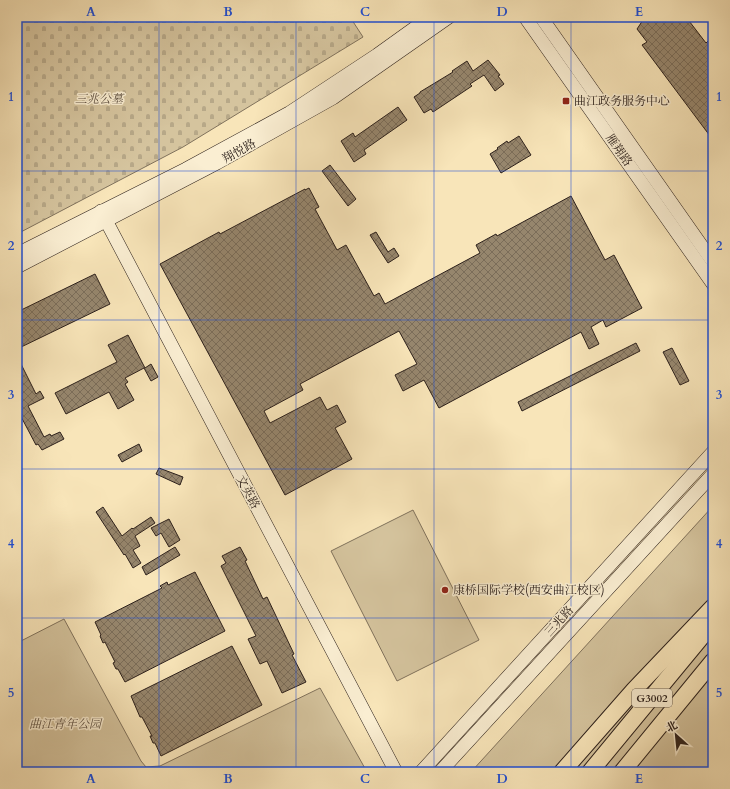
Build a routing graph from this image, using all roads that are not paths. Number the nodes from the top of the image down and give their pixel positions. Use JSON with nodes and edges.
{"nodes":[{"id":1,"x":430,"y":17,"type":"edge"},
{"id":2,"x":449,"y":17,"type":"edge"},
{"id":3,"x":525,"y":17,"type":"edge"},
{"id":4,"x":541,"y":17,"type":"edge"},
{"id":5,"x":99,"y":219,"type":"junction"},
{"id":6,"x":17,"y":254,"type":"edge"},
{"id":7,"x":713,"y":262,"type":"edge"},
{"id":8,"x":17,"y":267,"type":"edge"},
{"id":9,"x":713,"y":284,"type":"edge"},
{"id":10,"x":713,"y":452,"type":"edge"},
{"id":11,"x":713,"y":474,"type":"edge"},
{"id":12,"x":713,"y":607,"type":"edge"},
{"id":13,"x":713,"y":623,"type":"edge"},
{"id":14,"x":713,"y":661,"type":"edge"},
{"id":15,"x":623,"y":770,"type":"edge"},
{"id":16,"x":386,"y":772,"type":"edge"},
{"id":17,"x":396,"y":772,"type":"edge"},
{"id":18,"x":421,"y":772,"type":"edge"},
{"id":19,"x":440,"y":772,"type":"edge"},
{"id":20,"x":562,"y":772,"type":"edge"},
{"id":21,"x":590,"y":772,"type":"edge"}],
"edges":[{"from":1,"to":5,"type":"street","name":"翔悦路"},
{"from":2,"to":5,"type":"street","name":"翔悦路"},
{"from":3,"to":9,"type":"street","name":"雁翔路"},
{"from":4,"to":7,"type":"street","name":"雁翔路"},
{"from":5,"to":6,"type":"street","name":"翔悦路"},
{"from":5,"to":8,"type":"street","name":"翔悦路"},
{"from":5,"to":16,"type":"street","name":"文英路"},
{"from":5,"to":17,"type":"street","name":"文英路"},
{"from":10,"to":18,"type":"street","name":"三兆路"},
{"from":11,"to":19,"type":"street","name":"三兆路"},
{"from":12,"to":20,"type":"highway"},
{"from":13,"to":21,"type":"highway","number":"G3002"},
{"from":14,"to":15,"type":"highway","number":"G3002"}]}
